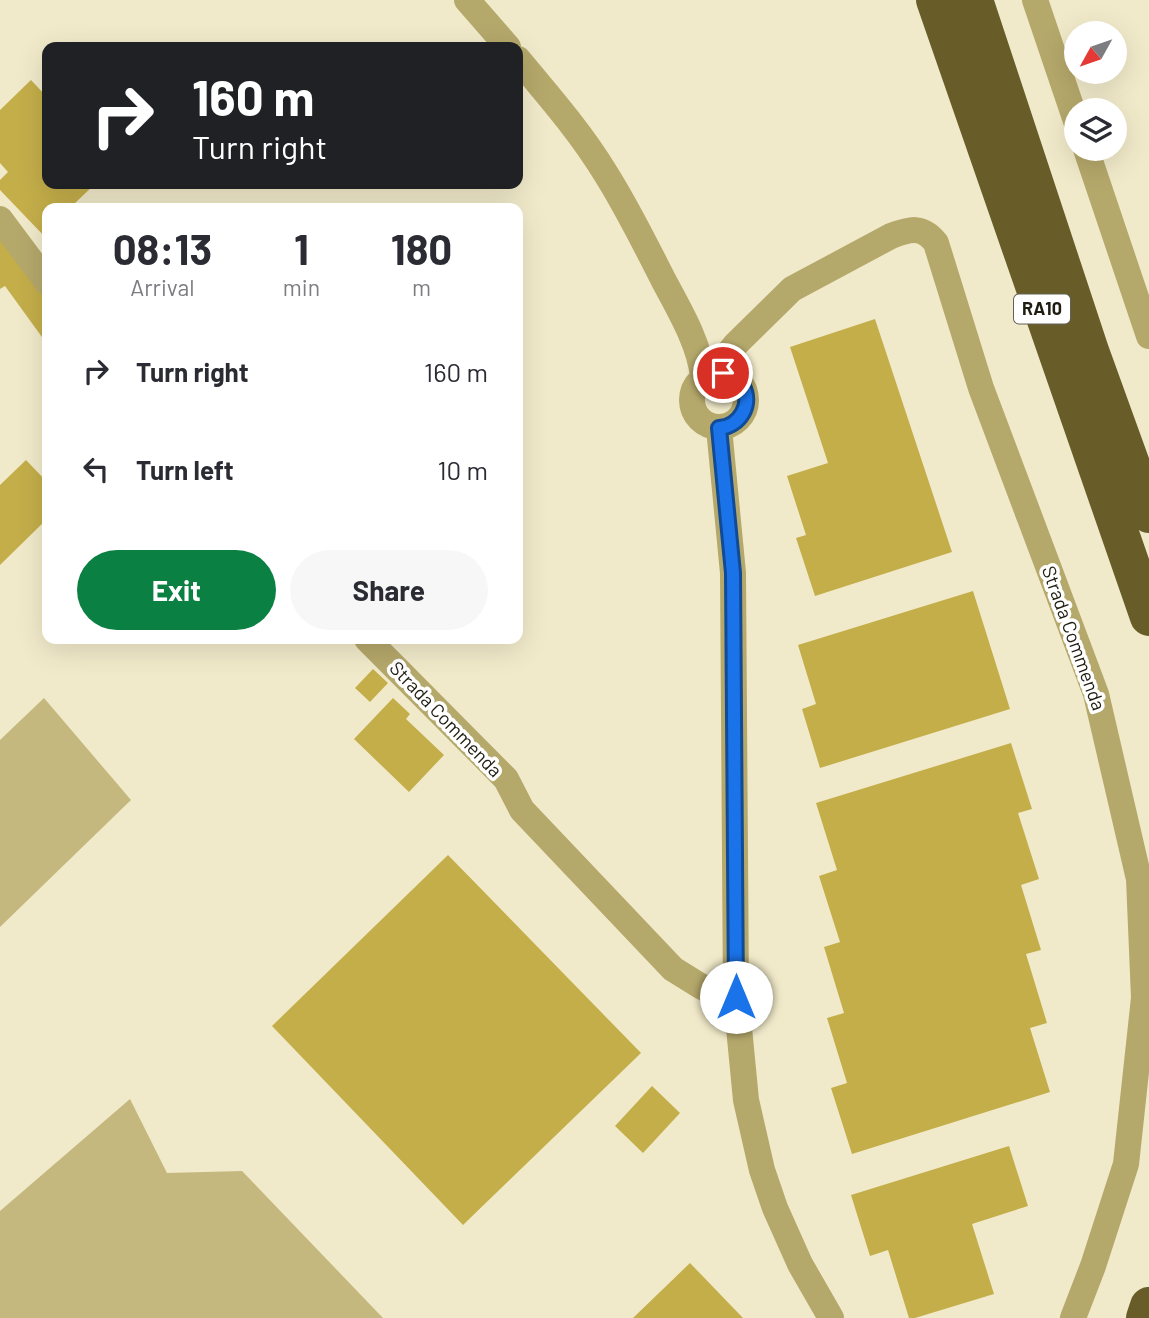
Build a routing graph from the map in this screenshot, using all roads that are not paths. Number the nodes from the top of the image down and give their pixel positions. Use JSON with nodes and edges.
{"nodes":[{"id":1,"x":467,"y":0,"type":"edge"},
{"id":2,"x":935,"y":0,"type":"edge"},
{"id":3,"x":974,"y":0,"type":"edge"},
{"id":4,"x":1035,"y":0,"type":"edge"},
{"id":5,"x":504,"y":42,"type":"edge"},
{"id":6,"x":523,"y":65,"type":"edge"},
{"id":7,"x":1068,"y":98,"type":"edge"},
{"id":8,"x":1090,"y":161,"type":"edge"},
{"id":9,"x":0,"y":219,"type":"edge"},
{"id":10,"x":42,"y":275,"type":"edge"},
{"id":11,"x":1149,"y":336,"type":"edge"},
{"id":12,"x":707,"y":375,"type":"junction"},
{"id":13,"x":719,"y":428,"type":"junction"},
{"id":14,"x":1149,"y":514,"type":"edge"},
{"id":15,"x":1145,"y":607,"type":"edge"},
{"id":16,"x":1149,"y":636,"type":"edge"},
{"id":17,"x":372,"y":644,"type":"edge"},
{"id":18,"x":736,"y":997,"type":"junction"},
{"id":19,"x":1149,"y":1306,"type":"edge"},
{"id":20,"x":831,"y":1318,"type":"edge"},
{"id":21,"x":1073,"y":1318,"type":"edge"},
{"id":22,"x":1144,"y":1318,"type":"edge"}],
"edges":[{"from":1,"to":5,"type":"street"},
{"from":2,"to":15,"type":"highway","number":"RA10"},
{"from":3,"to":14,"type":"highway","number":"RA10"},
{"from":4,"to":7,"type":"street"},
{"from":6,"to":12,"type":"street"},
{"from":8,"to":11,"type":"street"},
{"from":9,"to":10,"type":"street"},
{"from":12,"to":13,"type":"street"},
{"from":12,"to":13,"type":"street"},
{"from":12,"to":21,"type":"street","name":"Strada Commenda"},
{"from":13,"to":18,"type":"street"},
{"from":15,"to":16,"type":"highway"},
{"from":17,"to":18,"type":"street","name":"Strada Commenda"},
{"from":18,"to":20,"type":"street"},
{"from":19,"to":22,"type":"highway"}]}
